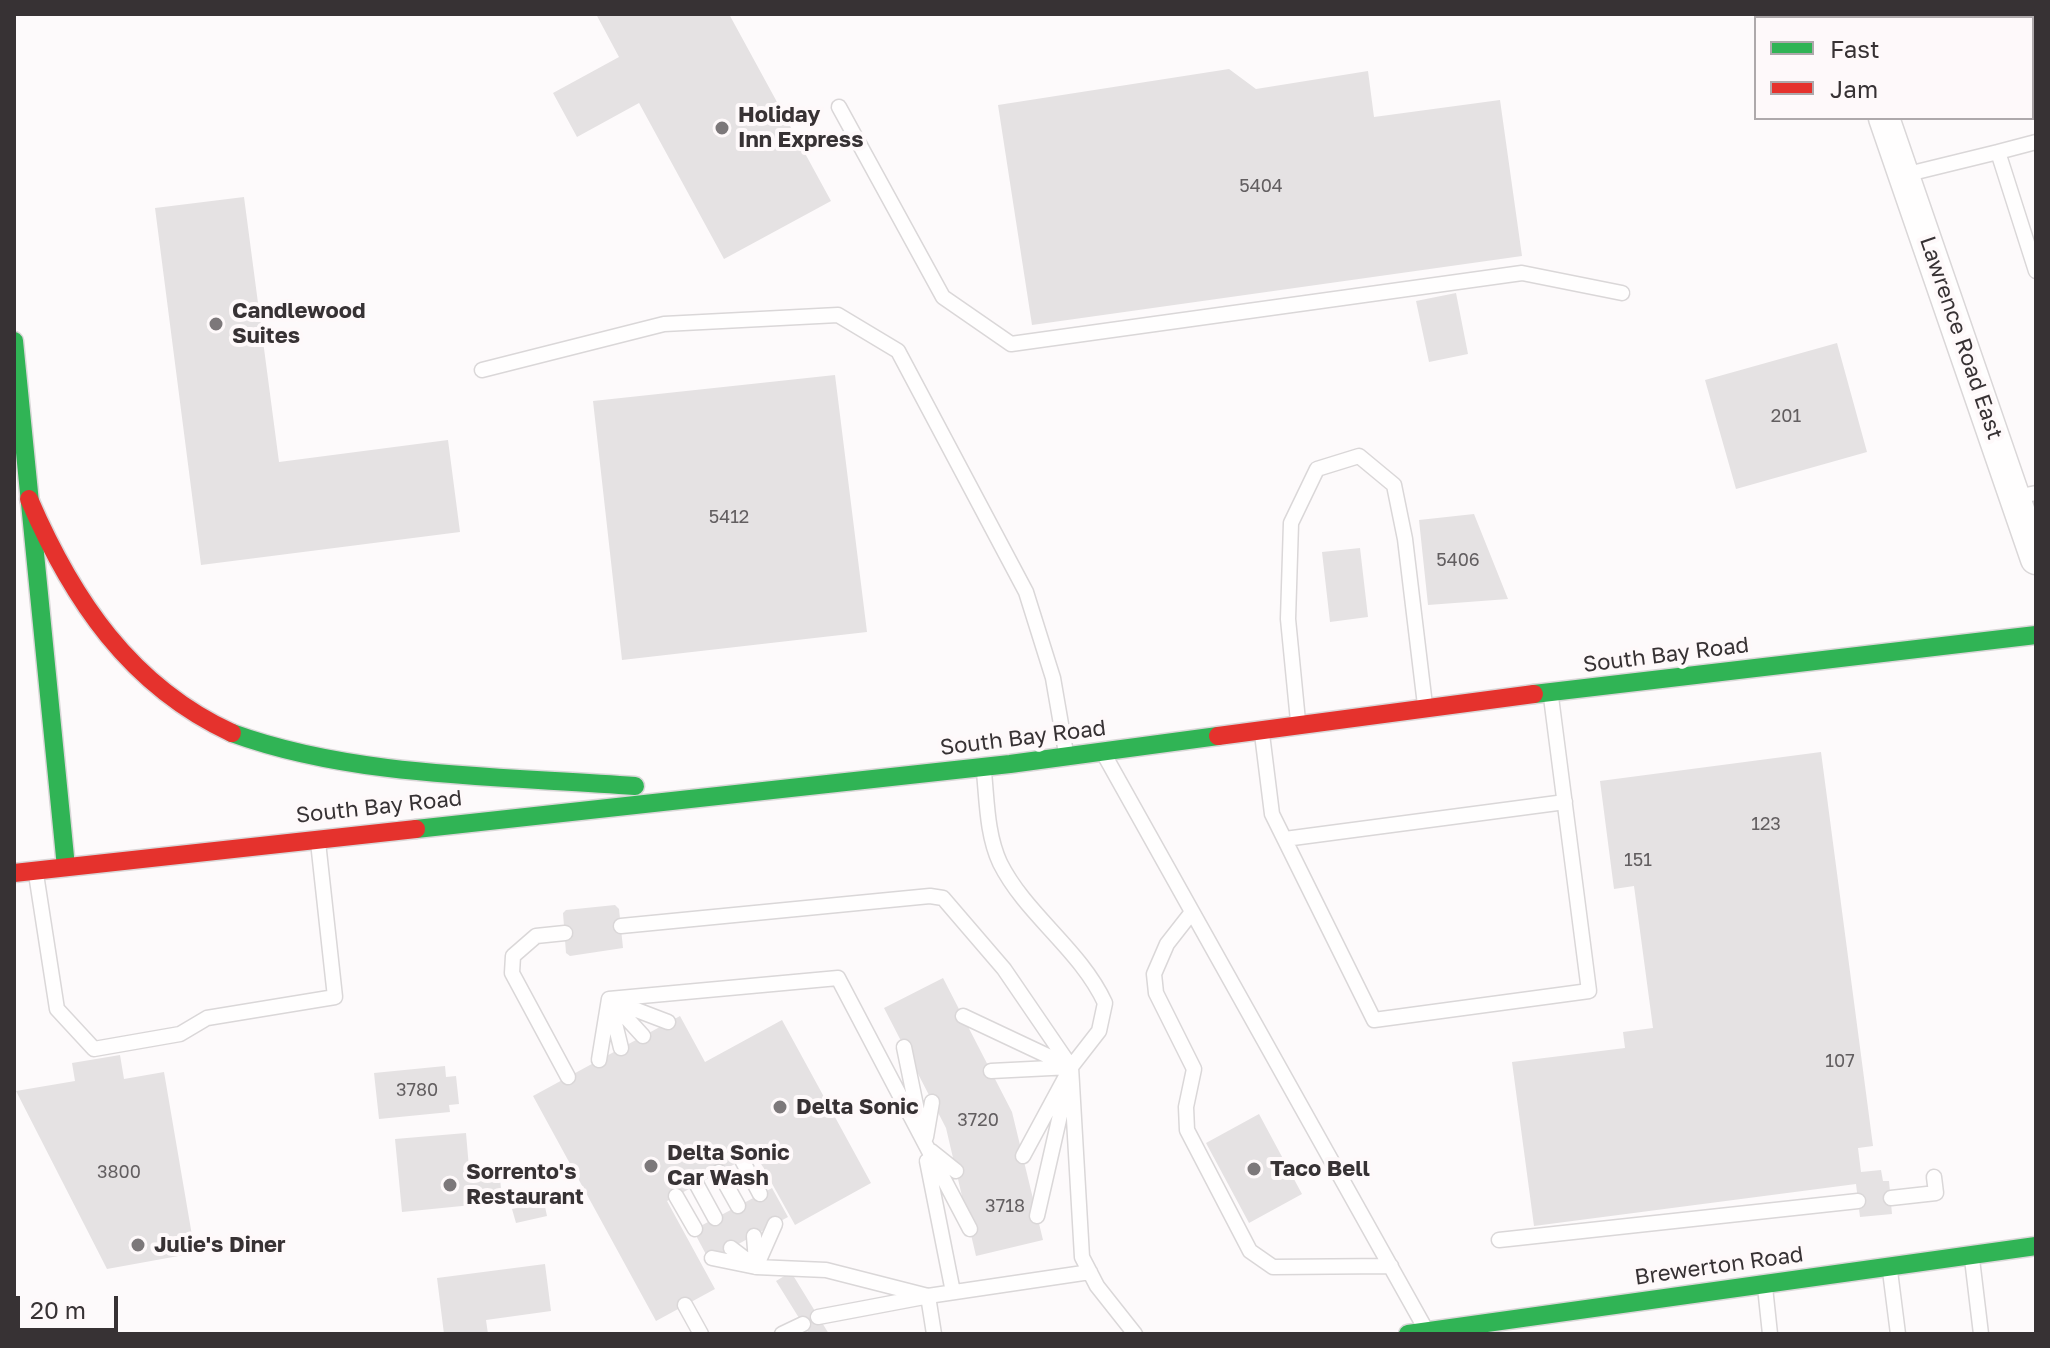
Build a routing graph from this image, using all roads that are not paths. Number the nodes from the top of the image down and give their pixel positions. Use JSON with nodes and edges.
{"nodes":[{"id":1,"x":839,"y":107,"type":"dead end"},
{"id":2,"x":1885,"y":120,"type":"edge"},
{"id":3,"x":2036,"y":142,"type":"edge"},
{"id":4,"x":1998,"y":152,"type":"junction"},
{"id":5,"x":1904,"y":175,"type":"junction"},
{"id":6,"x":2036,"y":271,"type":"edge"},
{"id":7,"x":1622,"y":293,"type":"dead end"},
{"id":8,"x":14,"y":341,"type":"edge"},
{"id":9,"x":482,"y":370,"type":"dead end"},
{"id":10,"x":2026,"y":495,"type":"edge"},
{"id":11,"x":29,"y":499,"type":"junction"},
{"id":12,"x":2036,"y":559,"type":"edge"},
{"id":13,"x":2036,"y":635,"type":"edge"},
{"id":14,"x":1551,"y":692,"type":"junction"},
{"id":15,"x":1425,"y":708,"type":"junction"},
{"id":16,"x":1298,"y":725,"type":"junction"},
{"id":17,"x":1262,"y":731,"type":"junction"},
{"id":18,"x":1103,"y":752,"type":"junction"},
{"id":19,"x":1067,"y":757,"type":"junction"},
{"id":20,"x":983,"y":767,"type":"junction"},
{"id":21,"x":744,"y":794,"type":"junction"},
{"id":22,"x":1565,"y":802,"type":"junction"},
{"id":23,"x":318,"y":838,"type":"junction"},
{"id":24,"x":1285,"y":839,"type":"junction"},
{"id":25,"x":66,"y":867,"type":"junction"},
{"id":26,"x":35,"y":871,"type":"junction"},
{"id":27,"x":14,"y":873,"type":"edge"},
{"id":28,"x":1192,"y":912,"type":"junction"},
{"id":29,"x":621,"y":926,"type":"dead end"},
{"id":30,"x":565,"y":933,"type":"dead end"},
{"id":31,"x":609,"y":999,"type":"junction"},
{"id":32,"x":963,"y":1016,"type":"dead end"},
{"id":33,"x":668,"y":1022,"type":"dead end"},
{"id":34,"x":643,"y":1036,"type":"dead end"},
{"id":35,"x":904,"y":1047,"type":"dead end"},
{"id":36,"x":621,"y":1048,"type":"dead end"},
{"id":37,"x":599,"y":1060,"type":"dead end"},
{"id":38,"x":1071,"y":1067,"type":"junction"},
{"id":39,"x":991,"y":1071,"type":"dead end"},
{"id":40,"x":568,"y":1077,"type":"dead end"},
{"id":41,"x":932,"y":1102,"type":"dead end"},
{"id":42,"x":924,"y":1146,"type":"junction"},
{"id":43,"x":1023,"y":1156,"type":"dead end"},
{"id":44,"x":742,"y":1160,"type":"dead end"},
{"id":45,"x":956,"y":1171,"type":"dead end"},
{"id":46,"x":719,"y":1172,"type":"dead end"},
{"id":47,"x":1934,"y":1177,"type":"dead end"},
{"id":48,"x":697,"y":1185,"type":"dead end"},
{"id":49,"x":760,"y":1194,"type":"dead end"},
{"id":50,"x":676,"y":1196,"type":"dead end"},
{"id":51,"x":1891,"y":1198,"type":"dead end"},
{"id":52,"x":1858,"y":1201,"type":"dead end"},
{"id":53,"x":738,"y":1206,"type":"dead end"},
{"id":54,"x":1037,"y":1216,"type":"dead end"},
{"id":55,"x":715,"y":1218,"type":"dead end"},
{"id":56,"x":775,"y":1224,"type":"dead end"},
{"id":57,"x":695,"y":1229,"type":"dead end"},
{"id":58,"x":970,"y":1229,"type":"dead end"},
{"id":59,"x":754,"y":1236,"type":"dead end"},
{"id":60,"x":1499,"y":1240,"type":"dead end"},
{"id":61,"x":2036,"y":1246,"type":"edge"},
{"id":62,"x":731,"y":1248,"type":"dead end"},
{"id":63,"x":1971,"y":1255,"type":"junction"},
{"id":64,"x":712,"y":1258,"type":"dead end"},
{"id":65,"x":1391,"y":1266,"type":"junction"},
{"id":66,"x":1889,"y":1266,"type":"junction"},
{"id":67,"x":756,"y":1267,"type":"junction"},
{"id":68,"x":1090,"y":1272,"type":"junction"},
{"id":69,"x":1765,"y":1284,"type":"junction"},
{"id":70,"x":953,"y":1292,"type":"junction"},
{"id":71,"x":928,"y":1296,"type":"junction"},
{"id":72,"x":685,"y":1305,"type":"dead end"},
{"id":73,"x":818,"y":1317,"type":"dead end"},
{"id":74,"x":803,"y":1324,"type":"dead end"},
{"id":75,"x":1540,"y":1325,"type":"edge"},
{"id":76,"x":1417,"y":1333,"type":"edge"},
{"id":77,"x":701,"y":1334,"type":"edge"},
{"id":78,"x":782,"y":1334,"type":"edge"},
{"id":79,"x":934,"y":1334,"type":"edge"},
{"id":80,"x":1135,"y":1334,"type":"edge"},
{"id":81,"x":1770,"y":1334,"type":"edge"},
{"id":82,"x":1898,"y":1334,"type":"edge"},
{"id":83,"x":1981,"y":1334,"type":"edge"}],
"edges":[{"from":1,"to":7,"type":"lane"},
{"from":2,"to":5,"type":"street","name":"Lawrence Road East"},
{"from":3,"to":4,"type":"lane"},
{"from":4,"to":5,"type":"lane"},
{"from":4,"to":6,"type":"lane"},
{"from":5,"to":10,"type":"street","name":"Lawrence Road East"},
{"from":8,"to":11,"type":"main road"},
{"from":9,"to":19,"type":"lane"},
{"from":10,"to":12,"type":"street","name":"Lawrence Road East"},
{"from":11,"to":21,"type":"main road"},
{"from":11,"to":25,"type":"main road"},
{"from":13,"to":14,"type":"main road","name":"South Bay Road"},
{"from":14,"to":15,"type":"main road","name":"South Bay Road"},
{"from":14,"to":22,"type":"lane"},
{"from":15,"to":16,"type":"main road","name":"South Bay Road"},
{"from":15,"to":16,"type":"lane"},
{"from":16,"to":17,"type":"main road","name":"South Bay Road"},
{"from":17,"to":18,"type":"main road","name":"South Bay Road"},
{"from":17,"to":24,"type":"lane"},
{"from":18,"to":19,"type":"main road","name":"South Bay Road"},
{"from":18,"to":28,"type":"lane"},
{"from":19,"to":20,"type":"main road","name":"South Bay Road"},
{"from":20,"to":21,"type":"main road","name":"South Bay Road"},
{"from":20,"to":38,"type":"lane"},
{"from":21,"to":23,"type":"main road","name":"South Bay Road"},
{"from":22,"to":24,"type":"lane"},
{"from":22,"to":24,"type":"lane"},
{"from":23,"to":25,"type":"main road","name":"South Bay Road"},
{"from":23,"to":26,"type":"lane"},
{"from":25,"to":26,"type":"main road","name":"South Bay Road"},
{"from":26,"to":27,"type":"main road","name":"South Bay Road"},
{"from":28,"to":65,"type":"lane"},
{"from":28,"to":65,"type":"lane"},
{"from":29,"to":38,"type":"lane"},
{"from":30,"to":40,"type":"lane"},
{"from":31,"to":33,"type":"lane"},
{"from":31,"to":34,"type":"lane"},
{"from":31,"to":36,"type":"lane"},
{"from":31,"to":37,"type":"lane"},
{"from":31,"to":42,"type":"lane"},
{"from":32,"to":38,"type":"lane"},
{"from":35,"to":42,"type":"lane"},
{"from":38,"to":39,"type":"lane"},
{"from":38,"to":43,"type":"lane"},
{"from":38,"to":54,"type":"lane"},
{"from":38,"to":68,"type":"lane"},
{"from":41,"to":42,"type":"lane"},
{"from":42,"to":45,"type":"lane"},
{"from":42,"to":58,"type":"lane"},
{"from":42,"to":70,"type":"lane"},
{"from":44,"to":49,"type":"lane"},
{"from":46,"to":53,"type":"lane"},
{"from":47,"to":51,"type":"lane"},
{"from":48,"to":55,"type":"lane"},
{"from":50,"to":57,"type":"lane"},
{"from":52,"to":60,"type":"lane"},
{"from":56,"to":67,"type":"lane"},
{"from":59,"to":67,"type":"lane"},
{"from":61,"to":63,"type":"main road","name":"Brewerton Road"},
{"from":62,"to":67,"type":"lane"},
{"from":63,"to":66,"type":"main road","name":"Brewerton Road"},
{"from":63,"to":83,"type":"lane"},
{"from":64,"to":67,"type":"lane"},
{"from":65,"to":76,"type":"lane"},
{"from":66,"to":69,"type":"main road","name":"Brewerton Road"},
{"from":66,"to":82,"type":"lane"},
{"from":67,"to":71,"type":"lane"},
{"from":68,"to":70,"type":"lane"},
{"from":68,"to":80,"type":"lane"},
{"from":69,"to":75,"type":"main road","name":"Brewerton Road"},
{"from":69,"to":81,"type":"lane"},
{"from":70,"to":71,"type":"lane"},
{"from":71,"to":73,"type":"lane"},
{"from":71,"to":79,"type":"lane"},
{"from":72,"to":77,"type":"lane"},
{"from":74,"to":78,"type":"lane"},
{"from":75,"to":76,"type":"main road","name":"Brewerton Road"}]}
